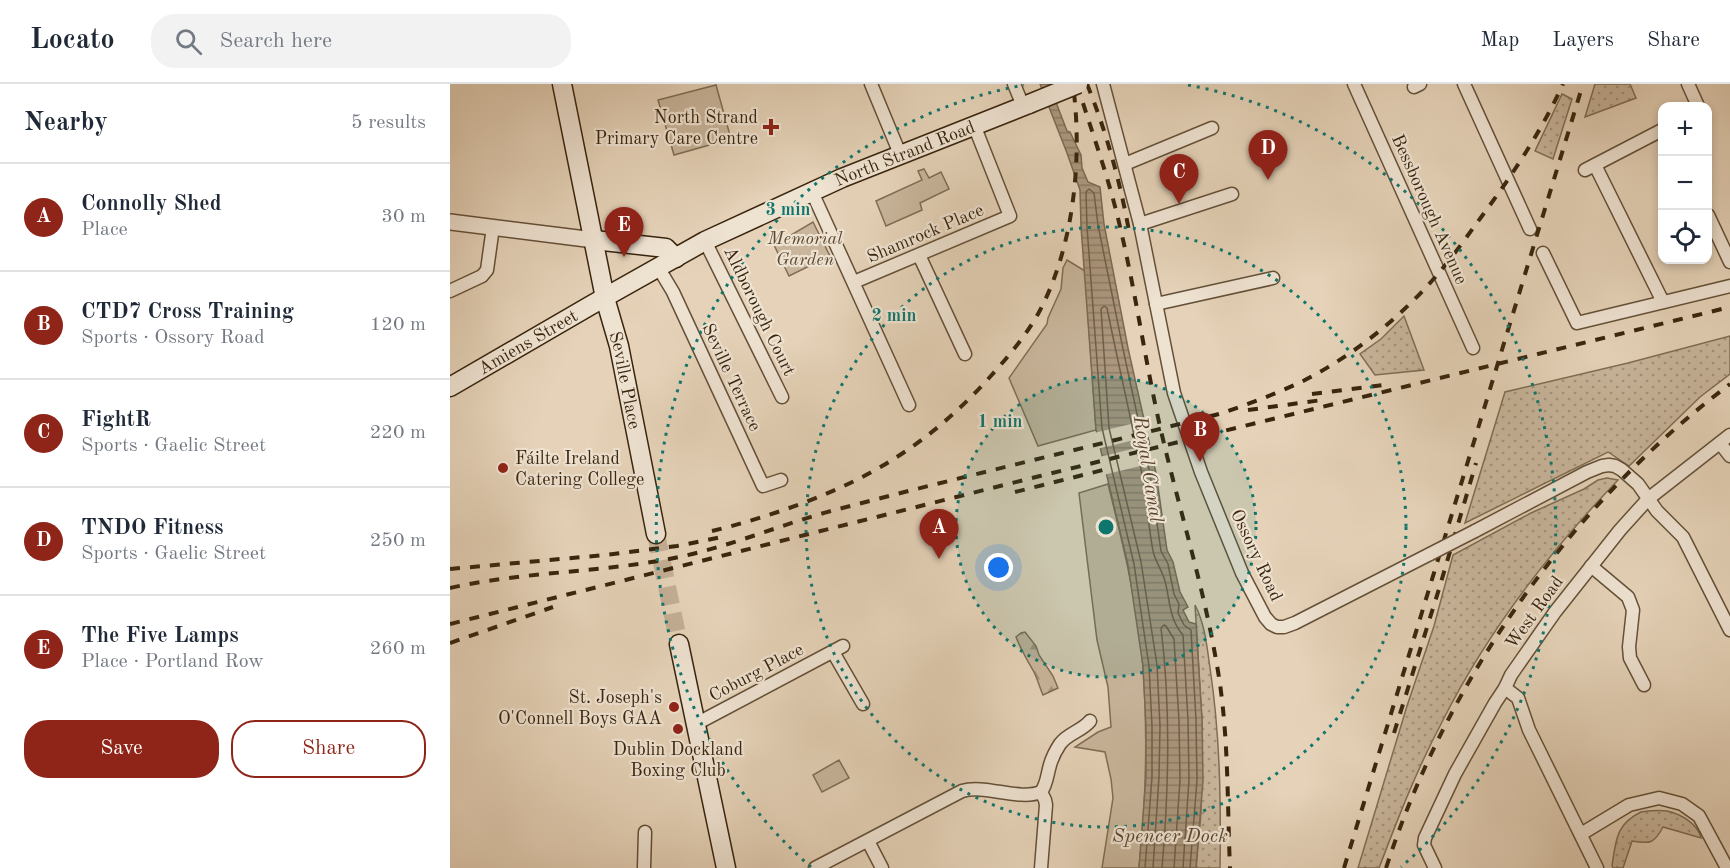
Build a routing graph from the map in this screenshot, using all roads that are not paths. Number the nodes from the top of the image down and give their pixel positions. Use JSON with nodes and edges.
{"nodes":[{"id":1,"x":562,"y":84,"type":"edge"},
{"id":2,"x":871,"y":84,"type":"edge"},
{"id":3,"x":1014,"y":84,"type":"edge"},
{"id":4,"x":1078,"y":84,"type":"edge"},
{"id":5,"x":1103,"y":84,"type":"edge"},
{"id":6,"x":1354,"y":84,"type":"edge"},
{"id":7,"x":1464,"y":84,"type":"edge"},
{"id":8,"x":1688,"y":84,"type":"edge"},
{"id":9,"x":1696,"y":102,"type":"edge"},
{"id":10,"x":1026,"y":105,"type":"junction"},
{"id":11,"x":974,"y":125,"type":"junction"},
{"id":12,"x":1212,"y":128,"type":"dead end"},
{"id":13,"x":1658,"y":132,"type":"edge"},
{"id":14,"x":900,"y":154,"type":"junction"},
{"id":15,"x":1125,"y":164,"type":"junction"},
{"id":16,"x":812,"y":192,"type":"junction"},
{"id":17,"x":1232,"y":194,"type":"dead end"},
{"id":18,"x":450,"y":222,"type":"edge"},
{"id":19,"x":1140,"y":224,"type":"junction"},
{"id":20,"x":1712,"y":225,"type":"edge"},
{"id":21,"x":493,"y":227,"type":"junction"},
{"id":22,"x":1530,"y":229,"type":"dead end"},
{"id":23,"x":594,"y":240,"type":"junction"},
{"id":24,"x":705,"y":241,"type":"junction"},
{"id":25,"x":1543,"y":253,"type":"dead end"},
{"id":26,"x":919,"y":255,"type":"junction"},
{"id":27,"x":676,"y":258,"type":"junction"},
{"id":28,"x":1730,"y":262,"type":"edge"},
{"id":29,"x":658,"y":267,"type":"junction"},
{"id":30,"x":1274,"y":279,"type":"dead end"},
{"id":31,"x":854,"y":282,"type":"junction"},
{"id":32,"x":1730,"y":286,"type":"edge"},
{"id":33,"x":450,"y":291,"type":"edge"},
{"id":34,"x":605,"y":298,"type":"junction"},
{"id":35,"x":1663,"y":302,"type":"junction"},
{"id":36,"x":1156,"y":304,"type":"junction"},
{"id":37,"x":1473,"y":348,"type":"dead end"},
{"id":38,"x":965,"y":354,"type":"dead end"},
{"id":39,"x":450,"y":387,"type":"edge"},
{"id":40,"x":782,"y":397,"type":"dead end"},
{"id":41,"x":909,"y":405,"type":"dead end"},
{"id":42,"x":1725,"y":439,"type":"edge"},
{"id":43,"x":1730,"y":456,"type":"edge"},
{"id":44,"x":781,"y":480,"type":"dead end"},
{"id":45,"x":1648,"y":499,"type":"junction"},
{"id":46,"x":656,"y":534,"type":"tunnel mouth"},
{"id":47,"x":1591,"y":566,"type":"junction"},
{"id":48,"x":1730,"y":630,"type":"edge"},
{"id":49,"x":679,"y":644,"type":"tunnel mouth"},
{"id":50,"x":1644,"y":685,"type":"dead end"},
{"id":51,"x":1505,"y":688,"type":"junction"},
{"id":52,"x":863,"y":704,"type":"dead end"},
{"id":53,"x":1090,"y":721,"type":"dead end"},
{"id":54,"x":696,"y":724,"type":"junction"},
{"id":55,"x":1041,"y":792,"type":"junction"},
{"id":56,"x":645,"y":832,"type":"dead end"},
{"id":57,"x":1581,"y":834,"type":"junction"},
{"id":58,"x":868,"y":841,"type":"junction"},
{"id":59,"x":644,"y":868,"type":"edge"},
{"id":60,"x":726,"y":868,"type":"edge"},
{"id":61,"x":814,"y":868,"type":"edge"},
{"id":62,"x":882,"y":868,"type":"edge"},
{"id":63,"x":1041,"y":868,"type":"edge"},
{"id":64,"x":1435,"y":868,"type":"edge"},
{"id":65,"x":1598,"y":868,"type":"edge"},
{"id":66,"x":1727,"y":868,"type":"edge"}],
"edges":[{"from":1,"to":23,"type":"main road","name":"Seville Place"},
{"from":2,"to":14,"type":"street"},
{"from":3,"to":10,"type":"street"},
{"from":4,"to":10,"type":"main road","name":"North Strand Road","bridge":true},
{"from":5,"to":15,"type":"street","name":"Ossory Road"},
{"from":6,"to":37,"type":"street","name":"Bessborough Avenue"},
{"from":7,"to":22,"type":"street"},
{"from":8,"to":9,"type":"street"},
{"from":10,"to":11,"type":"main road","name":"North Strand Road"},
{"from":11,"to":14,"type":"main road","name":"North Strand Road"},
{"from":11,"to":26,"type":"street","name":"Shamrock Place"},
{"from":12,"to":15,"type":"street"},
{"from":13,"to":35,"type":"street"},
{"from":14,"to":16,"type":"main road","name":"North Strand Road"},
{"from":15,"to":19,"type":"street","name":"Ossory Road"},
{"from":16,"to":24,"type":"main road","name":"North Strand Road"},
{"from":16,"to":31,"type":"street"},
{"from":17,"to":19,"type":"street"},
{"from":18,"to":21,"type":"street"},
{"from":19,"to":36,"type":"street","name":"Ossory Road"},
{"from":20,"to":28,"type":"street"},
{"from":21,"to":23,"type":"street"},
{"from":21,"to":33,"type":"street"},
{"from":23,"to":27,"type":"main road"},
{"from":23,"to":34,"type":"main road","name":"Seville Place"},
{"from":24,"to":27,"type":"main road","name":"North Strand Road"},
{"from":24,"to":40,"type":"street","name":"Aldborough Court"},
{"from":25,"to":35,"type":"street"},
{"from":26,"to":31,"type":"street","name":"Shamrock Place"},
{"from":26,"to":38,"type":"street"},
{"from":27,"to":29,"type":"main road","name":"North Strand Road"},
{"from":29,"to":34,"type":"main road","name":"North Strand Road"},
{"from":29,"to":44,"type":"street","name":"Seville Terrace"},
{"from":30,"to":36,"type":"street"},
{"from":31,"to":41,"type":"street"},
{"from":32,"to":35,"type":"street"},
{"from":34,"to":39,"type":"main road","name":"Amiens Street"},
{"from":34,"to":46,"type":"main road","name":"Seville Place"},
{"from":36,"to":45,"type":"street","name":"Ossory Road","bridge":true},
{"from":42,"to":43,"type":"street"},
{"from":42,"to":45,"type":"street","name":"West Road"},
{"from":45,"to":47,"type":"street","name":"West Road"},
{"from":45,"to":48,"type":"street","name":"Ossory Road"},
{"from":47,"to":50,"type":"street"},
{"from":47,"to":51,"type":"street","name":"West Road"},
{"from":49,"to":54,"type":"main road"},
{"from":51,"to":57,"type":"street"},
{"from":51,"to":64,"type":"street","name":"West Road"},
{"from":52,"to":54,"type":"street","name":"Coburg Place"},
{"from":53,"to":55,"type":"street"},
{"from":54,"to":60,"type":"main road"},
{"from":55,"to":58,"type":"street"},
{"from":55,"to":63,"type":"street"},
{"from":56,"to":59,"type":"street"},
{"from":57,"to":65,"type":"street"},
{"from":57,"to":66,"type":"street"},
{"from":58,"to":61,"type":"street"},
{"from":58,"to":62,"type":"street"}]}
